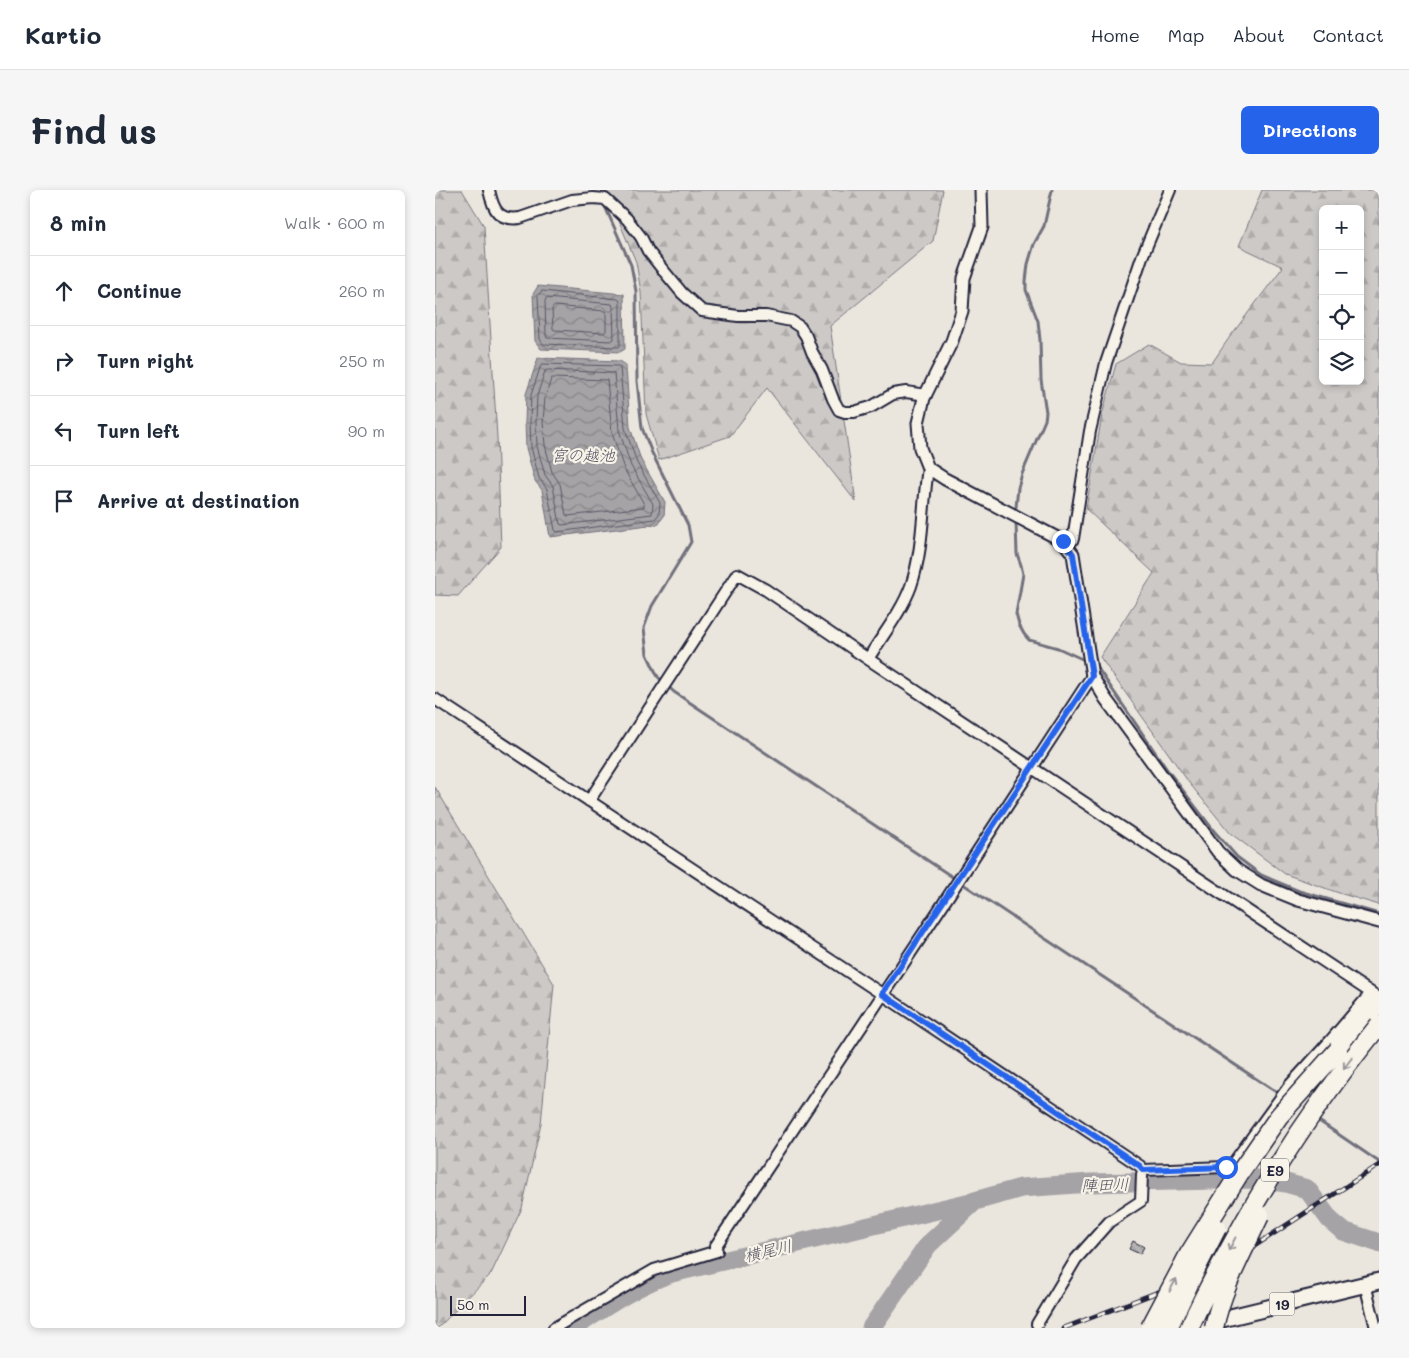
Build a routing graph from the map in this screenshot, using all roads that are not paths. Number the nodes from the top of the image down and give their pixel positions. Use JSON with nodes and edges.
{"nodes":[{"id":1,"x":489,"y":190,"type":"edge"},
{"id":2,"x":981,"y":190,"type":"edge"},
{"id":3,"x":1170,"y":190,"type":"edge"},
{"id":4,"x":926,"y":395,"type":"junction"},
{"id":5,"x":928,"y":468,"type":"junction"},
{"id":6,"x":1068,"y":546,"type":"junction"},
{"id":7,"x":868,"y":659,"type":"junction"},
{"id":8,"x":1092,"y":676,"type":"junction"},
{"id":9,"x":435,"y":699,"type":"edge"},
{"id":10,"x":1032,"y":768,"type":"junction"},
{"id":11,"x":589,"y":801,"type":"junction"},
{"id":12,"x":1379,"y":922,"type":"edge"},
{"id":13,"x":882,"y":994,"type":"junction"},
{"id":14,"x":1377,"y":998,"type":"edge"},
{"id":15,"x":1379,"y":1025,"type":"edge"},
{"id":16,"x":1338,"y":1050,"type":"junction"},
{"id":17,"x":1319,"y":1104,"type":"junction"},
{"id":18,"x":1142,"y":1173,"type":"junction"},
{"id":19,"x":1372,"y":1282,"type":"edge"},
{"id":20,"x":1037,"y":1324,"type":"dead end"},
{"id":21,"x":554,"y":1328,"type":"edge"},
{"id":22,"x":1150,"y":1328,"type":"edge"},
{"id":23,"x":1168,"y":1328,"type":"edge"},
{"id":24,"x":1189,"y":1328,"type":"edge"},
{"id":25,"x":1214,"y":1328,"type":"edge"},
{"id":26,"x":1376,"y":1328,"type":"edge"}],
"edges":[{"from":1,"to":4,"type":"street"},
{"from":2,"to":4,"type":"street"},
{"from":3,"to":6,"type":"street"},
{"from":4,"to":5,"type":"street"},
{"from":5,"to":6,"type":"street"},
{"from":5,"to":7,"type":"street"},
{"from":6,"to":8,"type":"street"},
{"from":7,"to":10,"type":"street"},
{"from":7,"to":11,"type":"street"},
{"from":8,"to":10,"type":"street"},
{"from":8,"to":12,"type":"street"},
{"from":9,"to":11,"type":"street"},
{"from":10,"to":13,"type":"street"},
{"from":10,"to":14,"type":"street"},
{"from":11,"to":13,"type":"street"},
{"from":13,"to":18,"type":"street"},
{"from":13,"to":21,"type":"street"},
{"from":14,"to":16,"type":"highway","number":"E9"},
{"from":14,"to":18,"type":"street"},
{"from":15,"to":17,"type":"highway","number":"E9","one_way":true,"bridge":true},
{"from":22,"to":16,"type":"highway","one_way":true,"bridge":true},
{"from":16,"to":23,"type":"highway","number":"E9","bridge":true},
{"from":17,"to":24,"type":"highway","number":"E9","one_way":true,"bridge":true},
{"from":17,"to":25,"type":"highway","bridge":true},
{"from":18,"to":20,"type":"street"},
{"from":19,"to":24,"type":"main road","number":"19"},
{"from":19,"to":26,"type":"street"}]}
